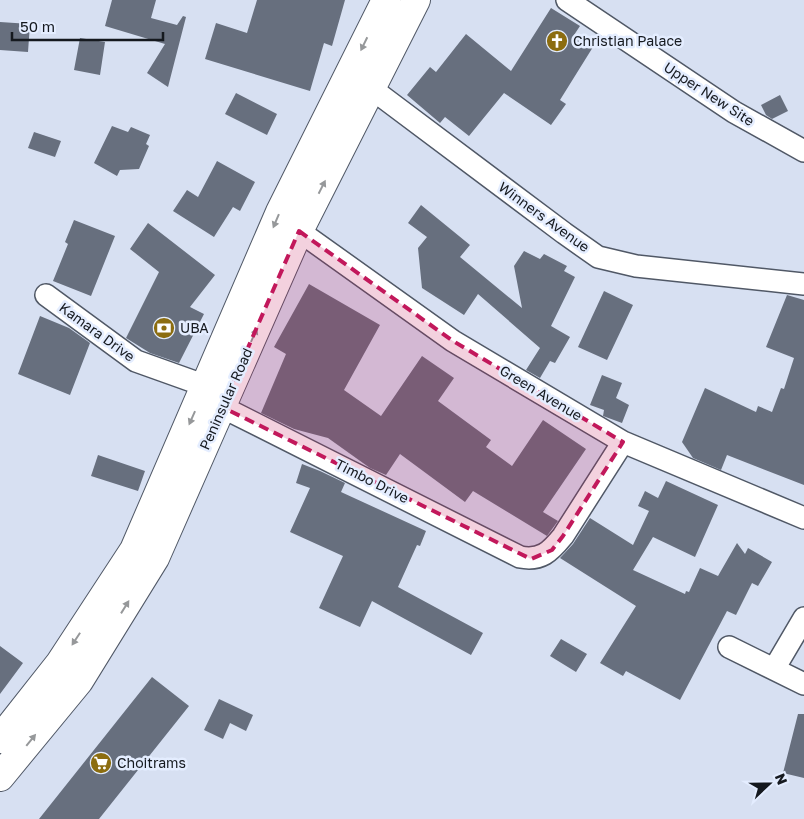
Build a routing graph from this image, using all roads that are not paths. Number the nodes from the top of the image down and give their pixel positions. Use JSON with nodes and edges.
{"nodes":[{"id":1,"x":386,"y":0,"type":"edge"},
{"id":2,"x":416,"y":0,"type":"edge"},
{"id":3,"x":567,"y":0,"type":"edge"},
{"id":4,"x":348,"y":76,"type":"junction"},
{"id":5,"x":372,"y":89,"type":"junction"},
{"id":6,"x":804,"y":151,"type":"edge"},
{"id":7,"x":299,"y":231,"type":"junction"},
{"id":8,"x":804,"y":284,"type":"edge"},
{"id":9,"x":46,"y":295,"type":"dead end"},
{"id":10,"x":206,"y":386,"type":"junction"},
{"id":11,"x":222,"y":407,"type":"junction"},
{"id":12,"x":623,"y":442,"type":"junction"},
{"id":13,"x":804,"y":518,"type":"edge"},
{"id":14,"x":804,"y":618,"type":"edge"},
{"id":15,"x":729,"y":646,"type":"dead end"},
{"id":16,"x":774,"y":669,"type":"junction"},
{"id":17,"x":804,"y":684,"type":"edge"},
{"id":18,"x":0,"y":739,"type":"edge"},
{"id":19,"x":0,"y":777,"type":"edge"}],
"edges":[{"from":1,"to":4,"type":"main road","name":"Peninsular Road","one_way":true},
{"from":2,"to":5,"type":"main road","name":"Peninsular Road"},
{"from":3,"to":6,"type":"street","name":"Upper New Site"},
{"from":4,"to":5,"type":"street","name":"Winners Avenue"},
{"from":4,"to":10,"type":"main road","name":"Peninsular Road","one_way":true},
{"from":7,"to":5,"type":"main road","name":"Peninsular Road","one_way":true},
{"from":5,"to":8,"type":"street","name":"Winners Avenue"},
{"from":11,"to":7,"type":"main road","name":"Peninsular Road","one_way":true},
{"from":7,"to":12,"type":"street","name":"Green Avenue"},
{"from":9,"to":10,"type":"street","name":"Kamara Drive"},
{"from":10,"to":18,"type":"main road","name":"Peninsular Road","one_way":true},
{"from":11,"to":12,"type":"street","name":"Timbo Drive"},
{"from":19,"to":11,"type":"main road","name":"Peninsular Road","one_way":true},
{"from":12,"to":13,"type":"street","name":"Green Avenue"},
{"from":14,"to":16,"type":"street"},
{"from":15,"to":16,"type":"street"},
{"from":16,"to":17,"type":"street"}]}
